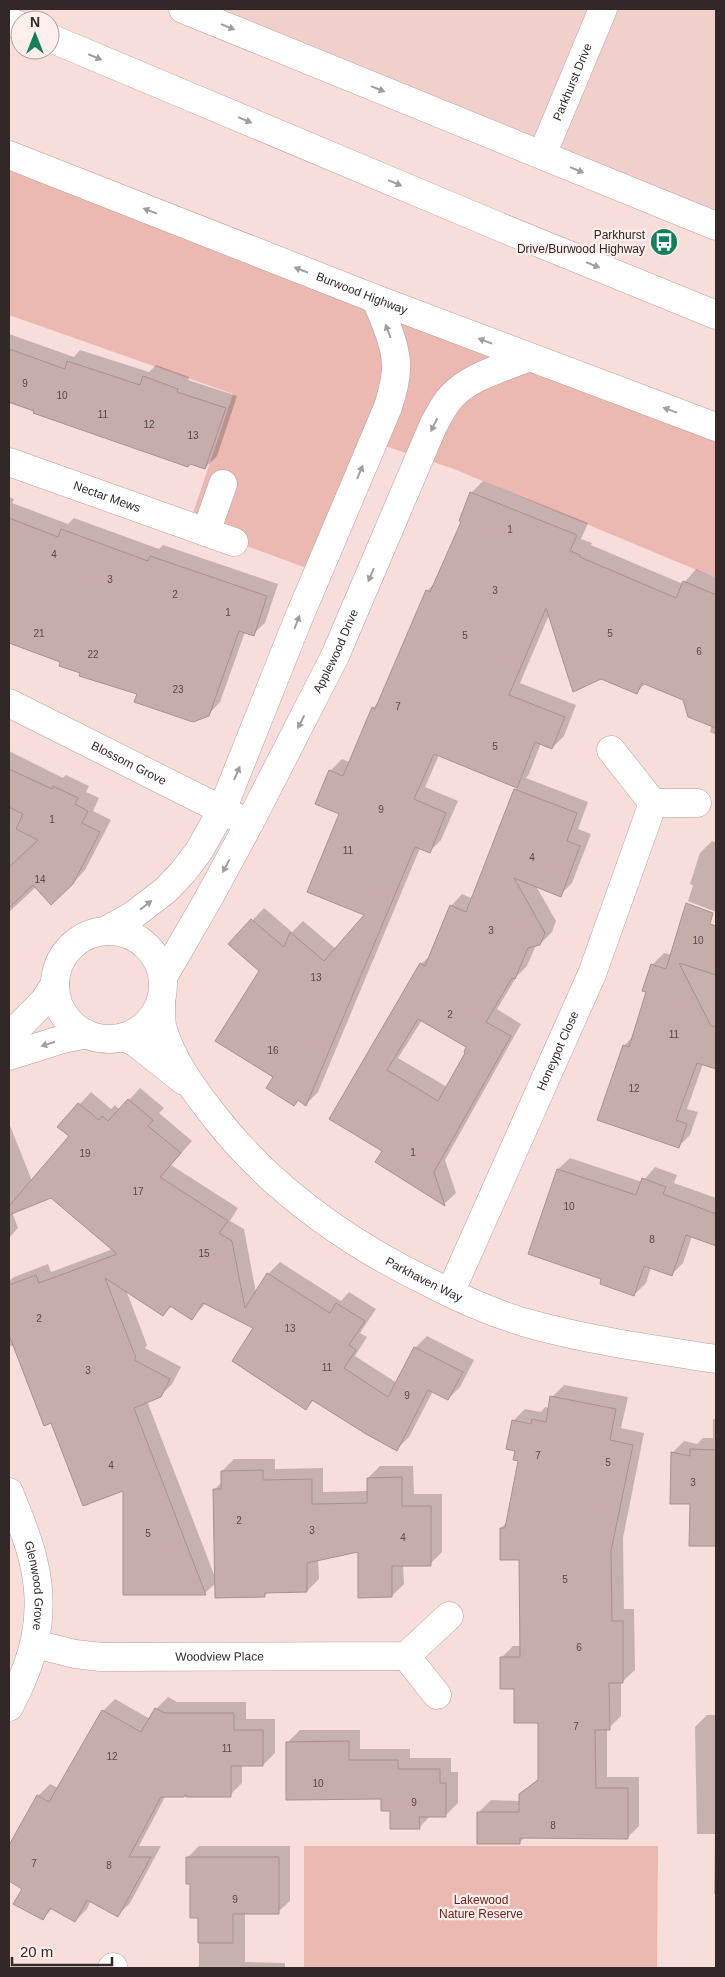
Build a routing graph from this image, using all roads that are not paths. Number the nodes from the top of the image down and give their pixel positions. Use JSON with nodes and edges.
{"nodes":[{"id":1,"x":183,"y":9,"type":"edge"},
{"id":2,"x":603,"y":9,"type":"edge"},
{"id":3,"x":60,"y":42,"type":"edge"},
{"id":4,"x":9,"y":155,"type":"edge"},
{"id":5,"x":542,"y":156,"type":"junction"},
{"id":6,"x":716,"y":226,"type":"edge"},
{"id":7,"x":376,"y":300,"type":"junction"},
{"id":8,"x":716,"y":315,"type":"edge"},
{"id":9,"x":529,"y":358,"type":"junction"},
{"id":10,"x":716,"y":427,"type":"edge"},
{"id":11,"x":9,"y":462,"type":"edge"},
{"id":12,"x":223,"y":484,"type":"dead end"},
{"id":13,"x":206,"y":532,"type":"junction"},
{"id":14,"x":234,"y":542,"type":"dead end"},
{"id":15,"x":9,"y":703,"type":"edge"},
{"id":16,"x":612,"y":750,"type":"dead end"},
{"id":17,"x":653,"y":803,"type":"junction"},
{"id":18,"x":697,"y":803,"type":"dead end"},
{"id":19,"x":222,"y":810,"type":"junction"},
{"id":20,"x":249,"y":824,"type":"junction"},
{"id":21,"x":105,"y":930,"type":"junction"},
{"id":22,"x":55,"y":984,"type":"junction"},
{"id":23,"x":162,"y":990,"type":"junction"},
{"id":24,"x":87,"y":1034,"type":"junction"},
{"id":25,"x":9,"y":1037,"type":"edge"},
{"id":26,"x":124,"y":1037,"type":"junction"},
{"id":27,"x":9,"y":1056,"type":"edge"},
{"id":28,"x":193,"y":1088,"type":"junction"},
{"id":29,"x":450,"y":1293,"type":"junction"},
{"id":30,"x":716,"y":1359,"type":"edge"},
{"id":31,"x":9,"y":1492,"type":"edge"},
{"id":32,"x":449,"y":1616,"type":"dead end"},
{"id":33,"x":35,"y":1644,"type":"junction"},
{"id":34,"x":406,"y":1656,"type":"junction"},
{"id":35,"x":437,"y":1695,"type":"dead end"},
{"id":36,"x":9,"y":1707,"type":"edge"}],
"edges":[{"from":1,"to":5,"type":"main road","one_way":true},
{"from":2,"to":5,"type":"main road","name":"Parkhurst Drive"},
{"from":3,"to":8,"type":"main road","one_way":true},
{"from":7,"to":4,"type":"main road","name":"Burwood Highway","one_way":true},
{"from":5,"to":6,"type":"main road","one_way":true},
{"from":9,"to":7,"type":"main road","name":"Burwood Highway","one_way":true},
{"from":19,"to":7,"type":"main road","one_way":true},
{"from":10,"to":9,"type":"main road","name":"Burwood Highway","one_way":true},
{"from":9,"to":20,"type":"main road","name":"Applewood Drive","one_way":true},
{"from":11,"to":13,"type":"main road","name":"Nectar Mews"},
{"from":12,"to":13,"type":"main road"},
{"from":13,"to":14,"type":"main road","name":"Nectar Mews"},
{"from":15,"to":19,"type":"main road","name":"Blossom Grove"},
{"from":16,"to":17,"type":"main road"},
{"from":17,"to":18,"type":"main road"},
{"from":17,"to":29,"type":"main road","name":"Honeypot Close"},
{"from":19,"to":20,"type":"main road","name":"Blossom Grove"},
{"from":21,"to":19,"type":"main road","one_way":true},
{"from":20,"to":23,"type":"main road","name":"Applewood Drive","one_way":true},
{"from":21,"to":22,"type":"main road"},
{"from":21,"to":23,"type":"main road"},
{"from":22,"to":24,"type":"main road"},
{"from":22,"to":25,"type":"main road"},
{"from":23,"to":26,"type":"main road"},
{"from":23,"to":28,"type":"main road","name":"Parkhaven Way"},
{"from":24,"to":26,"type":"main road"},
{"from":24,"to":27,"type":"main road","one_way":true},
{"from":26,"to":28,"type":"main road","name":"Parkhaven Way"},
{"from":28,"to":29,"type":"main road","name":"Parkhaven Way"},
{"from":29,"to":30,"type":"main road","name":"Parkhaven Way"},
{"from":31,"to":33,"type":"main road","name":"Glenwood Grove"},
{"from":32,"to":34,"type":"main road"},
{"from":33,"to":34,"type":"main road","name":"Woodview Place"},
{"from":33,"to":36,"type":"main road","name":"Glenwood Grove"},
{"from":34,"to":35,"type":"main road"}]}
